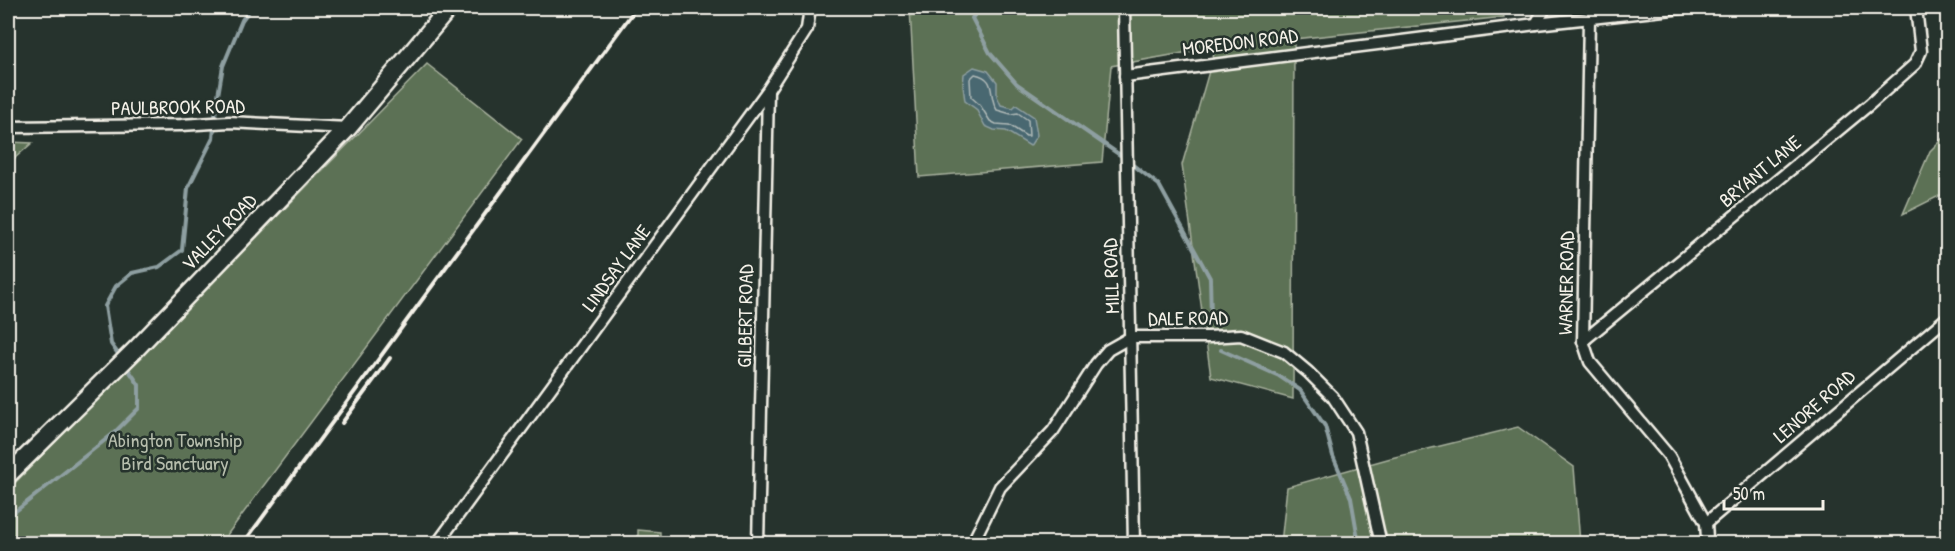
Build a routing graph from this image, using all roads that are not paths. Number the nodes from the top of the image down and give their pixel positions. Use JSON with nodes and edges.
{"nodes":[{"id":1,"x":448,"y":8,"type":"edge"},
{"id":2,"x":810,"y":8,"type":"edge"},
{"id":3,"x":1124,"y":8,"type":"edge"},
{"id":4,"x":1545,"y":8,"type":"edge"},
{"id":5,"x":1682,"y":8,"type":"edge"},
{"id":6,"x":1916,"y":8,"type":"edge"},
{"id":7,"x":1589,"y":19,"type":"junction"},
{"id":8,"x":1536,"y":24,"type":"junction"},
{"id":9,"x":1125,"y":76,"type":"junction"},
{"id":10,"x":768,"y":90,"type":"junction"},
{"id":11,"x":8,"y":127,"type":"edge"},
{"id":12,"x":348,"y":128,"type":"junction"},
{"id":13,"x":1947,"y":317,"type":"edge"},
{"id":14,"x":1131,"y":337,"type":"junction"},
{"id":15,"x":1583,"y":341,"type":"junction"},
{"id":16,"x":8,"y":475,"type":"edge"},
{"id":17,"x":1706,"y":523,"type":"junction"},
{"id":18,"x":437,"y":543,"type":"edge"},
{"id":19,"x":758,"y":543,"type":"edge"},
{"id":20,"x":972,"y":543,"type":"edge"},
{"id":21,"x":1134,"y":543,"type":"edge"},
{"id":22,"x":1381,"y":543,"type":"edge"},
{"id":23,"x":1710,"y":543,"type":"edge"}],
"edges":[{"from":1,"to":12,"type":"main road","name":"VALLEY ROAD"},
{"from":2,"to":10,"type":"street","name":"LINDSAY LANE"},
{"from":3,"to":9,"type":"street","name":"MILL ROAD"},
{"from":4,"to":8,"type":"street"},
{"from":5,"to":7,"type":"street","name":"MOREDON ROAD"},
{"from":6,"to":15,"type":"street","name":"BRYANT LANE"},
{"from":7,"to":8,"type":"street","name":"MOREDON ROAD"},
{"from":7,"to":15,"type":"street","name":"WARNER ROAD"},
{"from":8,"to":9,"type":"street","name":"MOREDON ROAD"},
{"from":9,"to":14,"type":"street","name":"MILL ROAD"},
{"from":10,"to":18,"type":"street","name":"LINDSAY LANE"},
{"from":10,"to":19,"type":"street","name":"GILBERT ROAD"},
{"from":11,"to":12,"type":"street","name":"PAULBROOK ROAD"},
{"from":12,"to":16,"type":"main road","name":"VALLEY ROAD"},
{"from":13,"to":17,"type":"street","name":"LENORE ROAD"},
{"from":14,"to":20,"type":"street","name":"DALE ROAD"},
{"from":14,"to":21,"type":"street","name":"MILL ROAD"},
{"from":14,"to":22,"type":"street","name":"DALE ROAD"},
{"from":15,"to":17,"type":"street","name":"WARNER ROAD"},
{"from":17,"to":23,"type":"street","name":"WARNER ROAD"}]}
